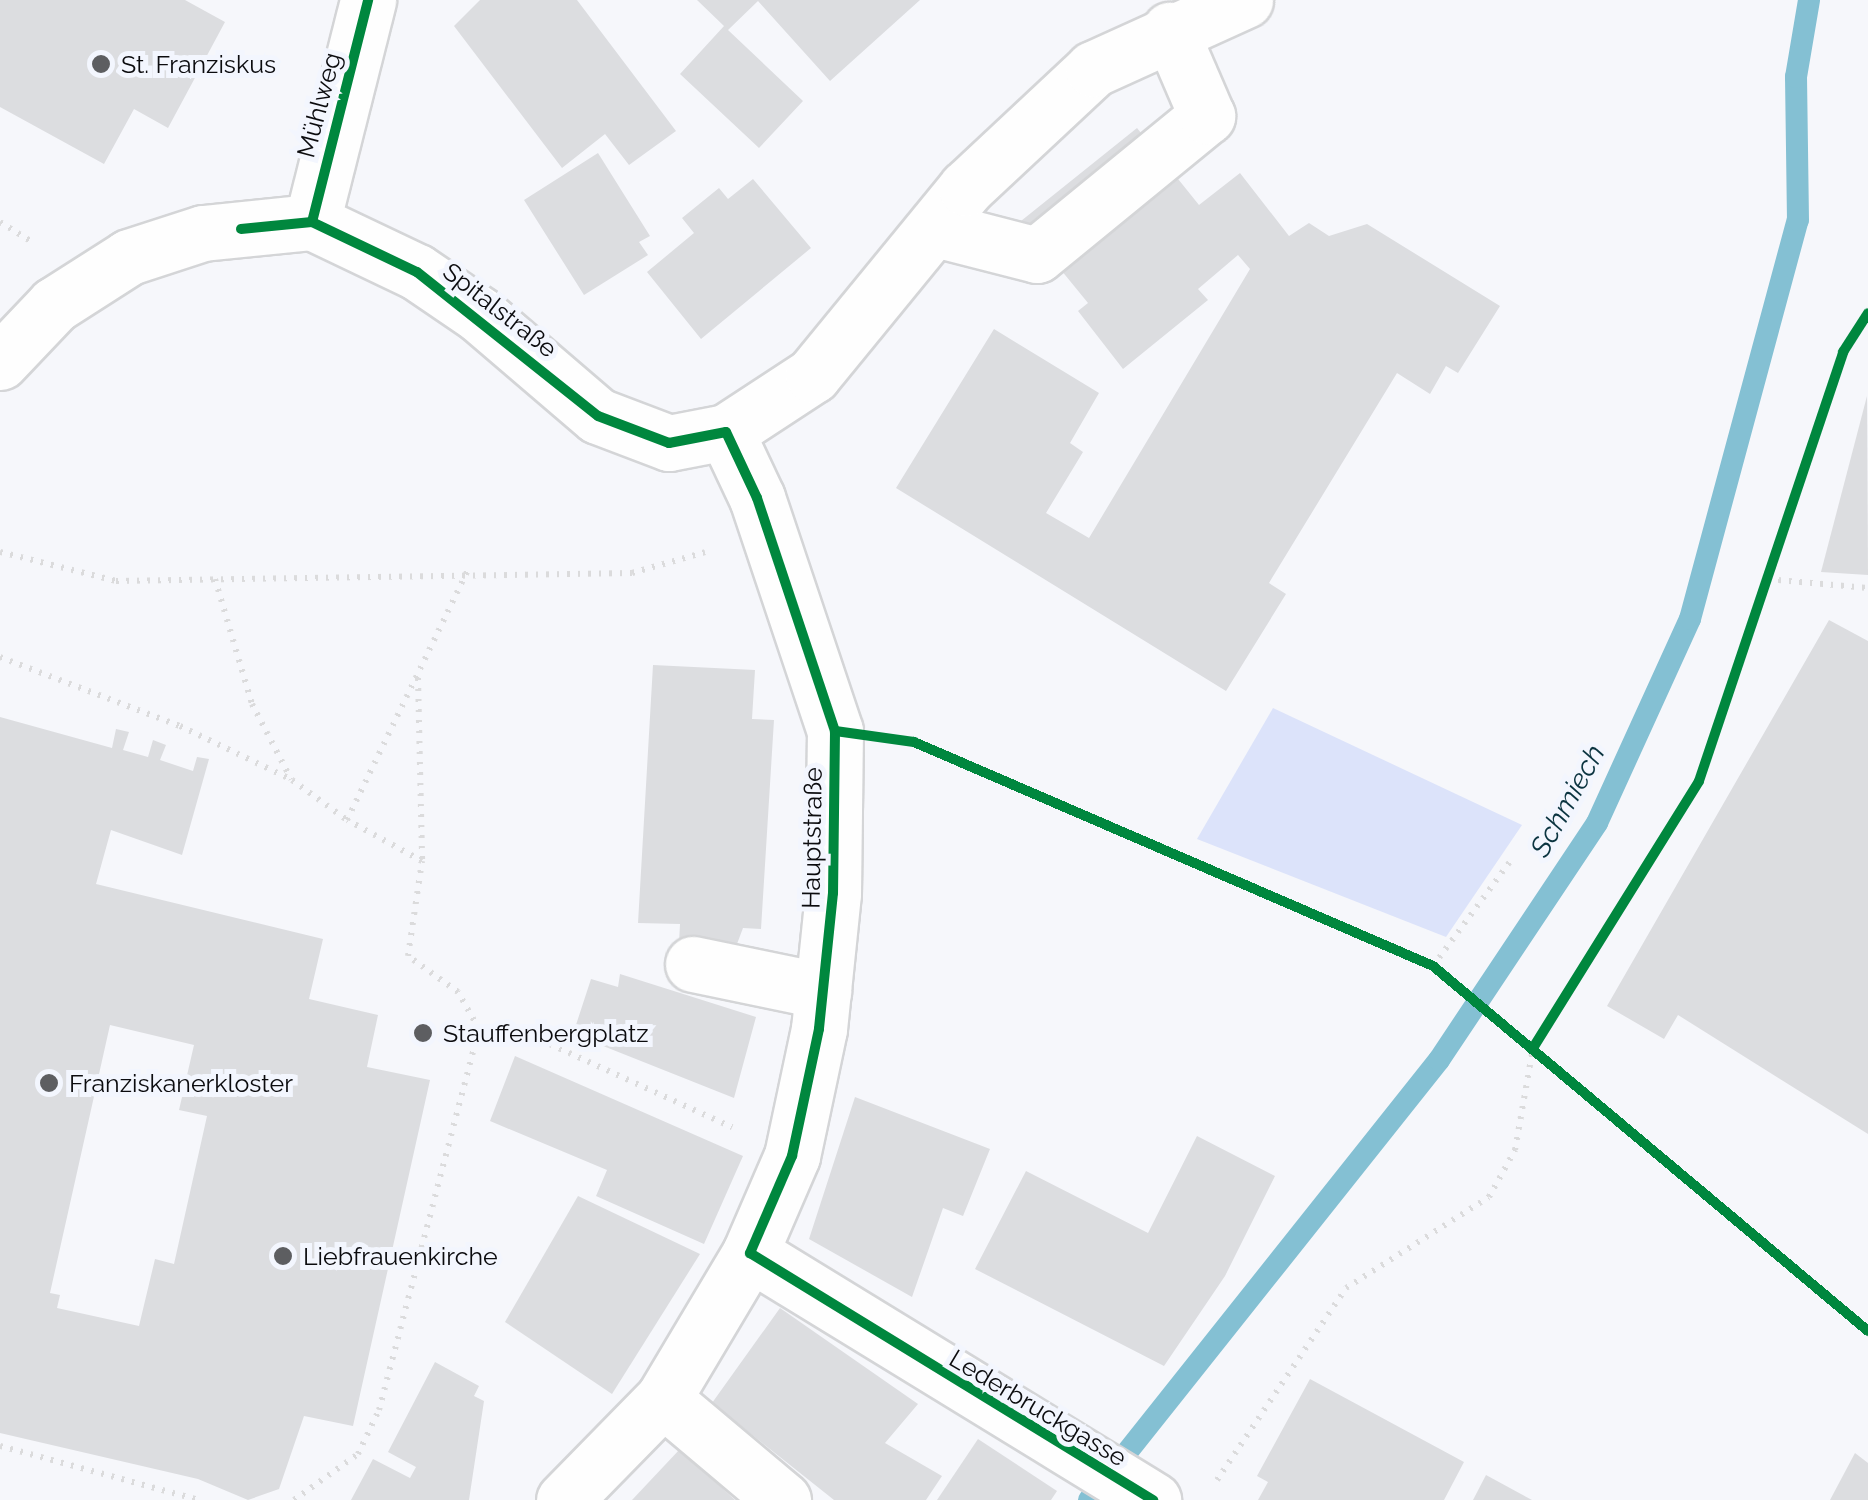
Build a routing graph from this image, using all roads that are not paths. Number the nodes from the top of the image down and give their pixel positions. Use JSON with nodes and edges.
{"nodes":[{"id":1,"x":368,"y":0,"type":"edge"},
{"id":2,"x":1245,"y":0,"type":"edge"},
{"id":3,"x":1170,"y":30,"type":"junction"},
{"id":4,"x":312,"y":222,"type":"junction"},
{"id":5,"x":936,"y":229,"type":"junction"},
{"id":6,"x":0,"y":362,"type":"edge"},
{"id":7,"x":726,"y":432,"type":"junction"},
{"id":8,"x":693,"y":964,"type":"dead end"},
{"id":9,"x":823,"y":991,"type":"junction"},
{"id":10,"x":750,"y":1253,"type":"junction"},
{"id":11,"x":663,"y":1399,"type":"junction"},
{"id":12,"x":1148,"y":1497,"type":"edge"},
{"id":13,"x":564,"y":1500,"type":"edge"},
{"id":14,"x":783,"y":1500,"type":"edge"}],
"edges":[{"from":1,"to":4,"type":"street","name":"Mühlweg"},
{"from":2,"to":3,"type":"street"},
{"from":3,"to":5,"type":"street"},
{"from":3,"to":5,"type":"street"},
{"from":4,"to":6,"type":"street"},
{"from":4,"to":7,"type":"street","name":"Spitalstraße"},
{"from":5,"to":7,"type":"street"},
{"from":7,"to":9,"type":"street","name":"Hauptstraße"},
{"from":8,"to":9,"type":"street"},
{"from":9,"to":10,"type":"street","name":"Hauptstraße"},
{"from":10,"to":11,"type":"street","name":"Hauptstraße"},
{"from":10,"to":12,"type":"street","name":"Lederbruckgasse"},
{"from":11,"to":13,"type":"street","name":"Hauptstraße"},
{"from":11,"to":14,"type":"street"}]}
